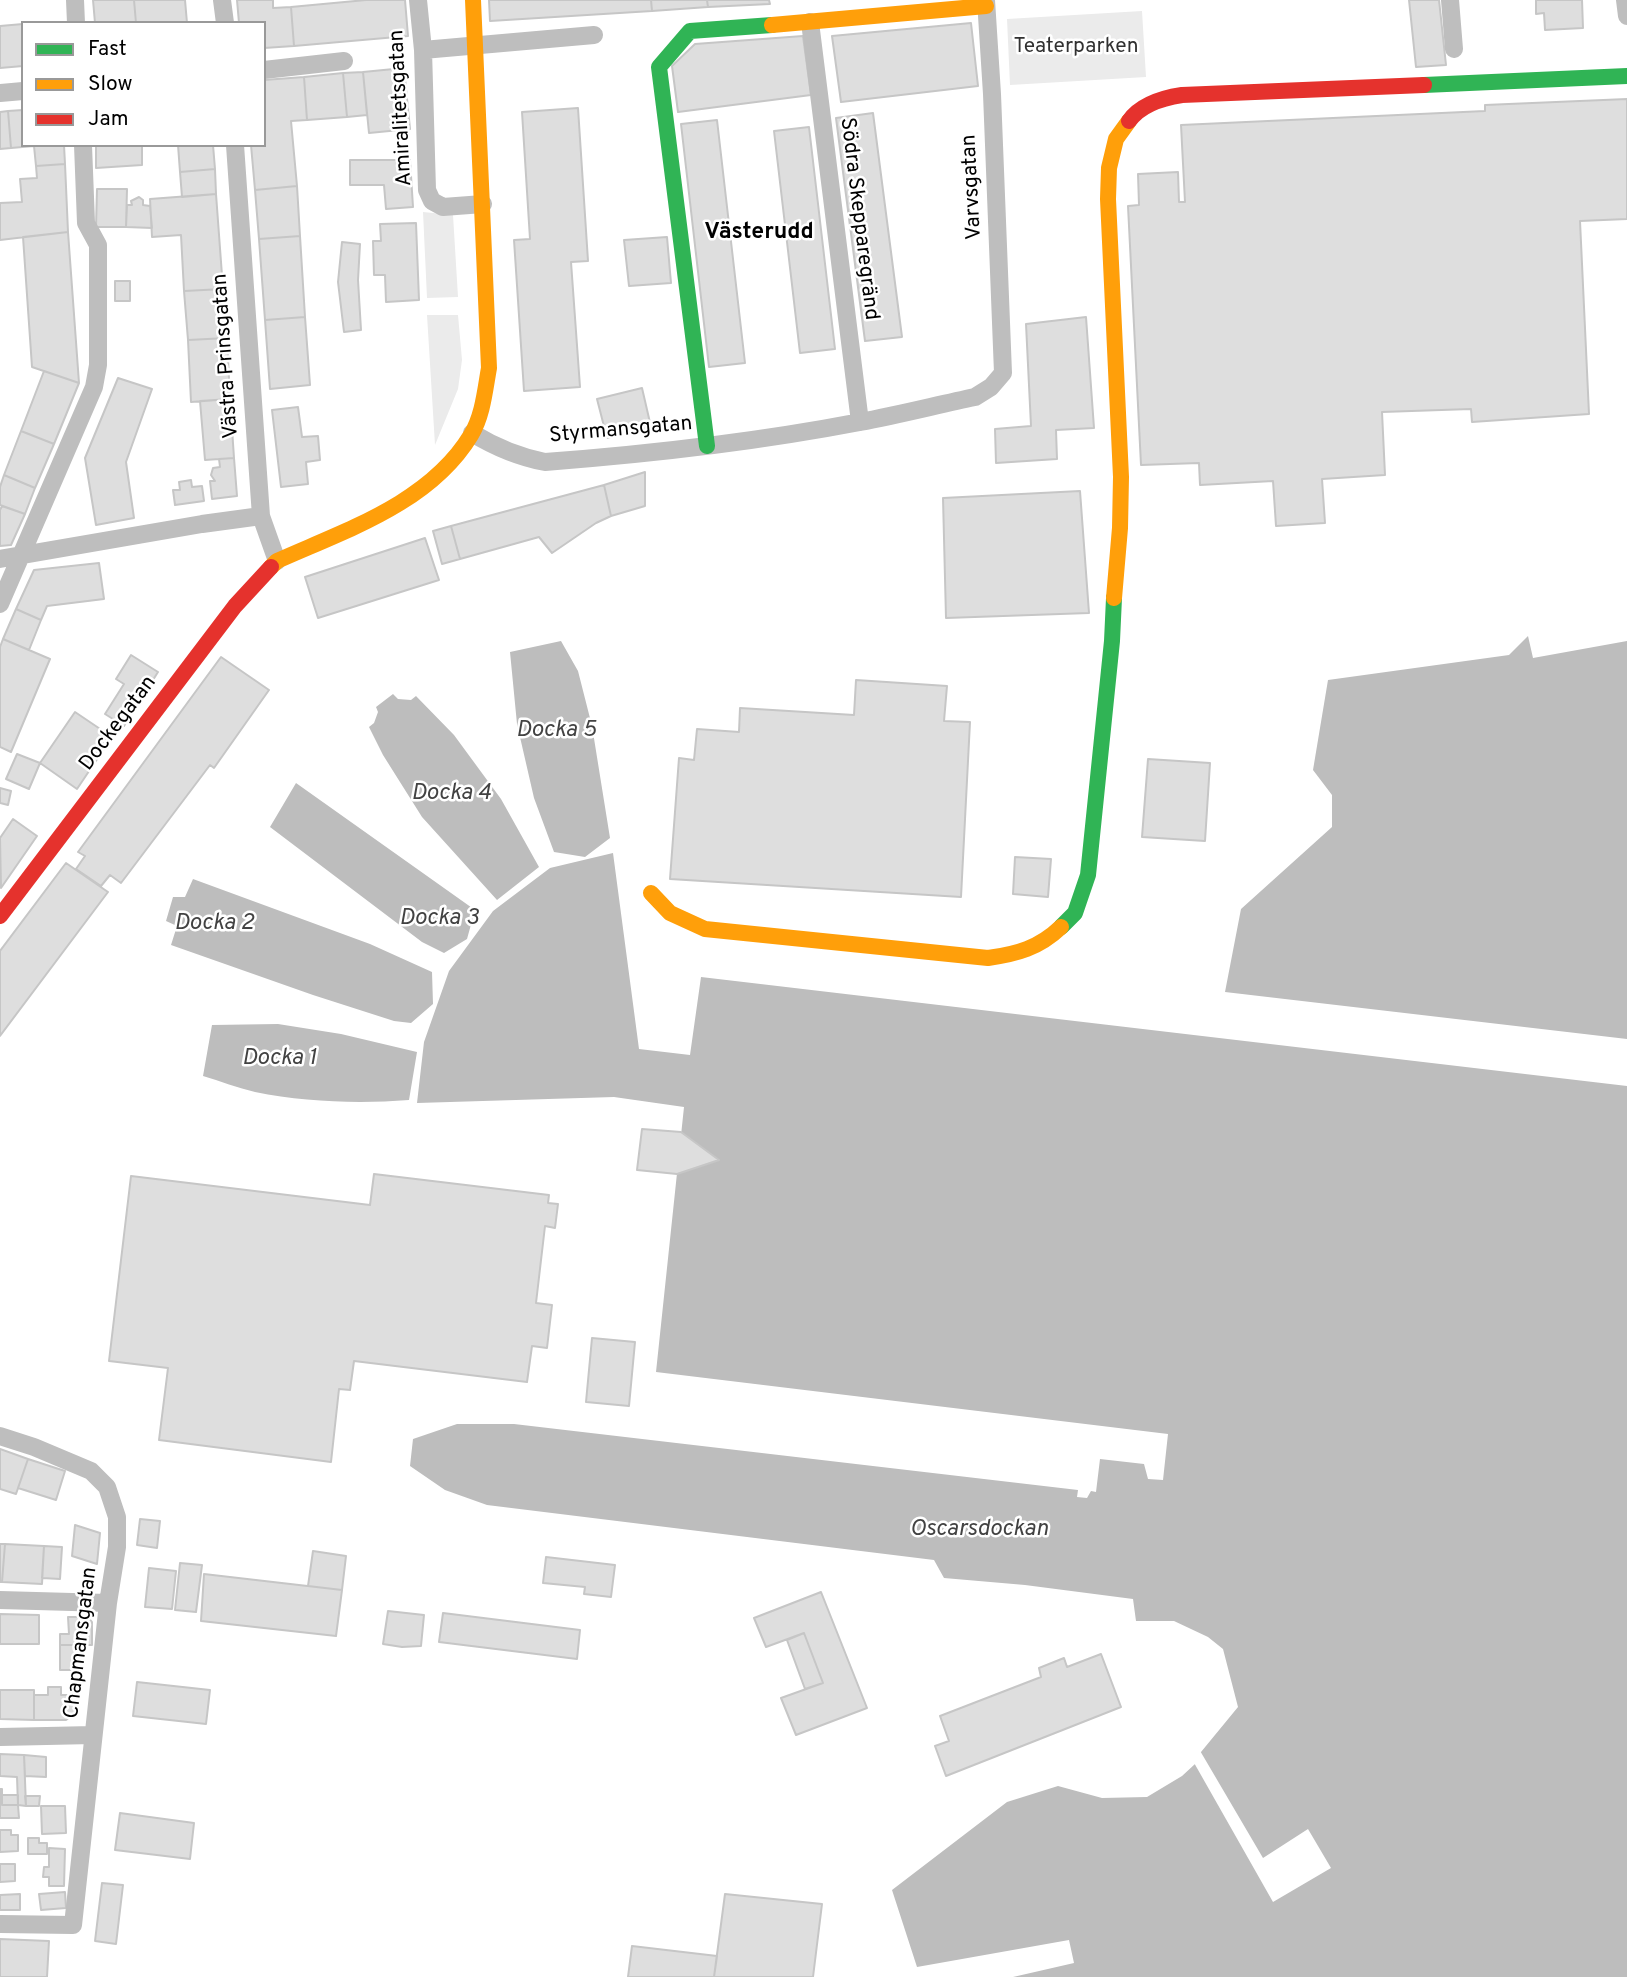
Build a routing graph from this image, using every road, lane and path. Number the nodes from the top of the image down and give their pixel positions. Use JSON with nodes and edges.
{"nodes":[{"id":1,"x":75,"y":0,"type":"edge"},
{"id":2,"x":222,"y":0,"type":"edge"},
{"id":3,"x":418,"y":0,"type":"edge"},
{"id":4,"x":473,"y":0,"type":"edge"},
{"id":5,"x":1450,"y":0,"type":"edge"},
{"id":6,"x":1625,"y":0,"type":"edge"},
{"id":7,"x":986,"y":3,"type":"edge"},
{"id":8,"x":1627,"y":16,"type":"edge"},
{"id":9,"x":76,"y":21,"type":"edge"},
{"id":10,"x":225,"y":21,"type":"edge"},
{"id":11,"x":810,"y":22,"type":"junction"},
{"id":12,"x":594,"y":35,"type":"dead end"},
{"id":13,"x":476,"y":46,"type":"junction"},
{"id":14,"x":1454,"y":49,"type":"dead end"},
{"id":15,"x":422,"y":50,"type":"junction"},
{"id":16,"x":344,"y":61,"type":"dead end"},
{"id":17,"x":266,"y":70,"type":"edge"},
{"id":18,"x":1627,"y":76,"type":"edge"},
{"id":19,"x":21,"y":91,"type":"edge"},
{"id":20,"x":0,"y":93,"type":"edge"},
{"id":21,"x":83,"y":147,"type":"edge"},
{"id":22,"x":235,"y":147,"type":"edge"},
{"id":23,"x":483,"y":204,"type":"junction"},
{"id":24,"x":1003,"y":373,"type":"joint"},
{"id":25,"x":860,"y":422,"type":"junction"},
{"id":26,"x":472,"y":433,"type":"junction"},
{"id":27,"x":707,"y":446,"type":"junction"},
{"id":28,"x":261,"y":516,"type":"junction"},
{"id":29,"x":21,"y":554,"type":"junction"},
{"id":30,"x":0,"y":559,"type":"edge"},
{"id":31,"x":277,"y":561,"type":"junction"},
{"id":32,"x":0,"y":604,"type":"edge"},
{"id":33,"x":651,"y":893,"type":"dead end"},
{"id":34,"x":0,"y":916,"type":"edge"},
{"id":35,"x":0,"y":1436,"type":"edge"},
{"id":36,"x":0,"y":1600,"type":"edge"},
{"id":37,"x":108,"y":1603,"type":"junction"},
{"id":38,"x":93,"y":1735,"type":"junction"},
{"id":39,"x":0,"y":1737,"type":"edge"},
{"id":40,"x":0,"y":1924,"type":"edge"}],
"edges":[{"from":1,"to":9,"type":"street"},
{"from":2,"to":10,"type":"street"},
{"from":3,"to":15,"type":"street","name":"Amiralitetsgatan"},
{"from":4,"to":13,"type":"street"},
{"from":5,"to":14,"type":"street"},
{"from":6,"to":8,"type":"street"},
{"from":7,"to":11,"type":"street"},
{"from":7,"to":24,"type":"street","name":"Varvsgatan"},
{"from":11,"to":25,"type":"street","name":"Södra Skepparegränd"},
{"from":11,"to":27,"type":"street"},
{"from":12,"to":13,"type":"street"},
{"from":13,"to":15,"type":"street"},
{"from":13,"to":23,"type":"street"},
{"from":15,"to":23,"type":"street","name":"Amiralitetsgatan"},
{"from":16,"to":17,"type":"street"},
{"from":18,"to":33,"type":"street"},
{"from":19,"to":20,"type":"street"},
{"from":21,"to":29,"type":"street"},
{"from":22,"to":28,"type":"street","name":"Västra Prinsgatan"},
{"from":23,"to":26,"type":"street"},
{"from":24,"to":25,"type":"street","name":"Styrmansgatan"},
{"from":25,"to":27,"type":"street","name":"Styrmansgatan"},
{"from":26,"to":27,"type":"street","name":"Styrmansgatan"},
{"from":26,"to":31,"type":"street"},
{"from":28,"to":29,"type":"street"},
{"from":28,"to":31,"type":"street","name":"Västra Prinsgatan"},
{"from":29,"to":30,"type":"street"},
{"from":29,"to":32,"type":"street"},
{"from":31,"to":34,"type":"street","name":"Dockegatan"},
{"from":35,"to":37,"type":"street","name":"Chapmansgatan"},
{"from":36,"to":37,"type":"street"},
{"from":37,"to":38,"type":"street","name":"Chapmansgatan"},
{"from":38,"to":39,"type":"street"},
{"from":38,"to":40,"type":"street","name":"Chapmansgatan"}]}
